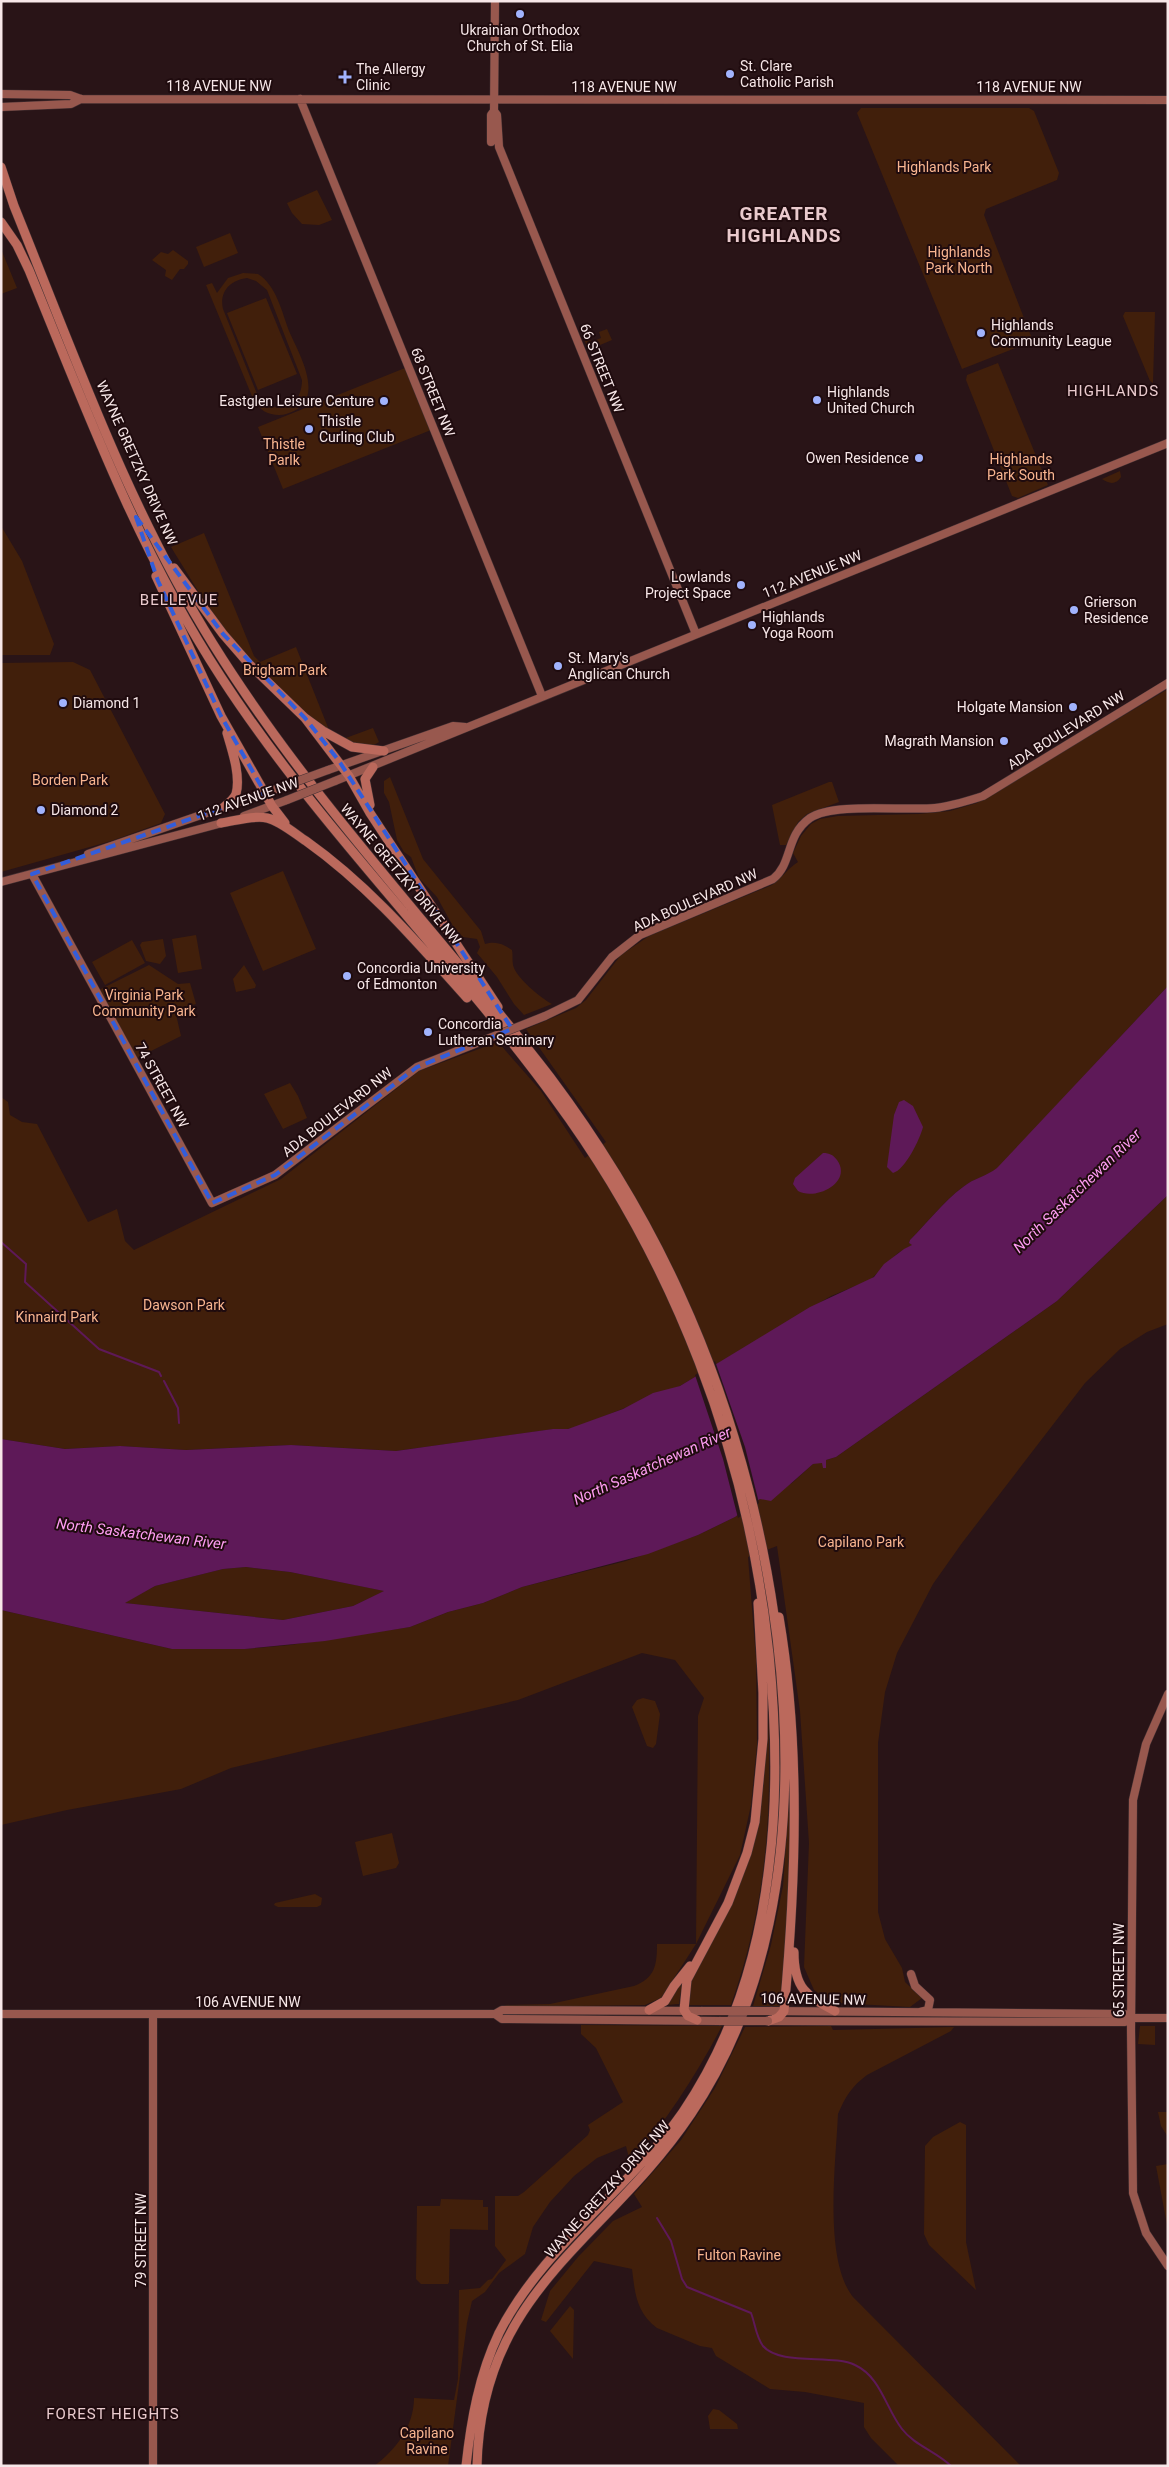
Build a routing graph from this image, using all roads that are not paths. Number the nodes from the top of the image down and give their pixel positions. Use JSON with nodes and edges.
{"nodes":[{"id":1,"x":495,"y":1,"type":"edge"},
{"id":2,"x":1,"y":94,"type":"edge"},
{"id":3,"x":81,"y":99,"type":"junction"},
{"id":4,"x":300,"y":99,"type":"junction"},
{"id":5,"x":494,"y":99,"type":"junction"},
{"id":6,"x":1168,"y":100,"type":"edge"},
{"id":7,"x":1,"y":107,"type":"edge"},
{"id":8,"x":494,"y":111,"type":"junction"},
{"id":9,"x":491,"y":142,"type":"dead end"},
{"id":10,"x":1,"y":167,"type":"edge"},
{"id":11,"x":1,"y":222,"type":"edge"},
{"id":12,"x":1168,"y":443,"type":"edge"},
{"id":13,"x":157,"y":544,"type":"junction"},
{"id":14,"x":146,"y":546,"type":"junction"},
{"id":15,"x":696,"y":634,"type":"junction"},
{"id":16,"x":1168,"y":683,"type":"edge"},
{"id":17,"x":542,"y":696,"type":"junction"},
{"id":18,"x":222,"y":716,"type":"junction"},
{"id":19,"x":305,"y":718,"type":"junction"},
{"id":20,"x":465,"y":727,"type":"junction"},
{"id":21,"x":384,"y":751,"type":"junction"},
{"id":22,"x":342,"y":765,"type":"junction"},
{"id":23,"x":373,"y":766,"type":"junction"},
{"id":24,"x":349,"y":776,"type":"junction"},
{"id":25,"x":265,"y":793,"type":"junction"},
{"id":26,"x":225,"y":806,"type":"junction"},
{"id":27,"x":272,"y":806,"type":"junction"},
{"id":28,"x":376,"y":819,"type":"junction"},
{"id":29,"x":221,"y":823,"type":"junction"},
{"id":30,"x":296,"y":834,"type":"junction"},
{"id":31,"x":32,"y":874,"type":"junction"},
{"id":32,"x":1,"y":882,"type":"edge"},
{"id":33,"x":504,"y":1027,"type":"junction"},
{"id":34,"x":212,"y":1203,"type":"joint"},
{"id":35,"x":761,"y":1562,"type":"junction"},
{"id":36,"x":1168,"y":1694,"type":"edge"},
{"id":37,"x":792,"y":1922,"type":"junction"},
{"id":38,"x":698,"y":1956,"type":"junction"},
{"id":39,"x":912,"y":1974,"type":"dead end"},
{"id":40,"x":649,"y":2010,"type":"junction"},
{"id":41,"x":684,"y":2010,"type":"junction"},
{"id":42,"x":784,"y":2011,"type":"junction"},
{"id":43,"x":835,"y":2011,"type":"junction"},
{"id":44,"x":1,"y":2014,"type":"edge"},
{"id":45,"x":154,"y":2014,"type":"junction"},
{"id":46,"x":494,"y":2014,"type":"junction"},
{"id":47,"x":916,"y":2014,"type":"junction"},
{"id":48,"x":1131,"y":2018,"type":"junction"},
{"id":49,"x":1168,"y":2018,"type":"edge"},
{"id":50,"x":698,"y":2020,"type":"junction"},
{"id":51,"x":768,"y":2021,"type":"junction"},
{"id":52,"x":1168,"y":2266,"type":"edge"},
{"id":53,"x":153,"y":2466,"type":"edge"},
{"id":54,"x":466,"y":2466,"type":"edge"},
{"id":55,"x":477,"y":2466,"type":"edge"}],
"edges":[{"from":1,"to":5,"type":"main road","name":"66 STREET NW"},
{"from":2,"to":3,"type":"main road","name":"118 AVENUE NW"},
{"from":3,"to":4,"type":"main road","name":"118 AVENUE NW"},
{"from":3,"to":7,"type":"main road","name":"118 AVENUE NW"},
{"from":4,"to":5,"type":"main road","name":"118 AVENUE NW"},
{"from":4,"to":17,"type":"main road","name":"68 STREET NW"},
{"from":5,"to":6,"type":"main road","name":"118 AVENUE NW"},
{"from":5,"to":8,"type":"main road","name":"66 STREET NW"},
{"from":8,"to":9,"type":"main road","name":"66 STREET NW"},
{"from":8,"to":15,"type":"main road","name":"66 STREET NW"},
{"from":10,"to":13,"type":"main road","name":"WAYNE GRETZKY DRIVE NW"},
{"from":11,"to":14,"type":"main road","name":"WAYNE GRETZKY DRIVE NW"},
{"from":12,"to":15,"type":"main road","name":"112 AVENUE NW"},
{"from":13,"to":19,"type":"main road"},
{"from":13,"to":33,"type":"main road","name":"WAYNE GRETZKY DRIVE NW"},
{"from":14,"to":18,"type":"main road"},
{"from":14,"to":33,"type":"main road","name":"WAYNE GRETZKY DRIVE NW"},
{"from":15,"to":17,"type":"main road","name":"112 AVENUE NW"},
{"from":16,"to":34,"type":"main road","name":"ADA BOULEVARD NW","bridge":true},
{"from":17,"to":20,"type":"main road","name":"112 AVENUE NW"},
{"from":18,"to":25,"type":"main road"},
{"from":18,"to":26,"type":"main road"},
{"from":19,"to":21,"type":"main road"},
{"from":19,"to":22,"type":"main road"},
{"from":20,"to":21,"type":"main road","name":"112 AVENUE NW"},
{"from":20,"to":23,"type":"main road","name":"112 AVENUE NW"},
{"from":21,"to":22,"type":"main road","name":"112 AVENUE NW"},
{"from":22,"to":24,"type":"main road"},
{"from":22,"to":25,"type":"main road","name":"112 AVENUE NW","bridge":true},
{"from":23,"to":24,"type":"main road","name":"112 AVENUE NW"},
{"from":23,"to":28,"type":"main road"},
{"from":24,"to":27,"type":"main road","name":"112 AVENUE NW","bridge":true},
{"from":24,"to":28,"type":"main road"},
{"from":25,"to":26,"type":"main road","name":"112 AVENUE NW"},
{"from":25,"to":27,"type":"main road"},
{"from":26,"to":31,"type":"main road","name":"112 AVENUE NW"},
{"from":27,"to":29,"type":"main road","name":"112 AVENUE NW"},
{"from":27,"to":30,"type":"main road"},
{"from":28,"to":33,"type":"main road"},
{"from":29,"to":30,"type":"main road"},
{"from":29,"to":31,"type":"main road","name":"112 AVENUE NW"},
{"from":30,"to":33,"type":"main road"},
{"from":31,"to":32,"type":"main road","name":"112 AVENUE NW"},
{"from":31,"to":34,"type":"main road","name":"74 STREET NW"},
{"from":33,"to":35,"type":"main road","name":"WAYNE GRETZKY DRIVE NW"},
{"from":35,"to":37,"type":"main road"},
{"from":35,"to":38,"type":"main road"},
{"from":35,"to":54,"type":"main road","name":"WAYNE GRETZKY DRIVE NW"},
{"from":35,"to":55,"type":"main road","name":"WAYNE GRETZKY DRIVE NW"},
{"from":36,"to":48,"type":"main road","name":"65 STREET NW"},
{"from":37,"to":42,"type":"main road"},
{"from":37,"to":43,"type":"main road"},
{"from":38,"to":40,"type":"main road"},
{"from":38,"to":41,"type":"main road"},
{"from":39,"to":47,"type":"main road"},
{"from":40,"to":41,"type":"main road","name":"106 AVENUE NW"},
{"from":40,"to":46,"type":"main road","name":"106 AVENUE NW"},
{"from":41,"to":42,"type":"main road","name":"106 AVENUE NW","bridge":true},
{"from":41,"to":50,"type":"main road"},
{"from":42,"to":43,"type":"main road","name":"106 AVENUE NW"},
{"from":42,"to":51,"type":"main road"},
{"from":43,"to":47,"type":"main road","name":"106 AVENUE NW"},
{"from":44,"to":45,"type":"main road","name":"106 AVENUE NW"},
{"from":45,"to":46,"type":"main road","name":"106 AVENUE NW"},
{"from":45,"to":53,"type":"main road","name":"79 STREET NW"},
{"from":46,"to":50,"type":"main road","name":"106 AVENUE NW"},
{"from":47,"to":48,"type":"main road","name":"106 AVENUE NW"},
{"from":48,"to":49,"type":"main road","name":"106 AVENUE NW"},
{"from":48,"to":51,"type":"main road","name":"106 AVENUE NW"},
{"from":48,"to":52,"type":"main road","name":"65 STREET NW"},
{"from":50,"to":51,"type":"main road","name":"106 AVENUE NW","bridge":true}]}
